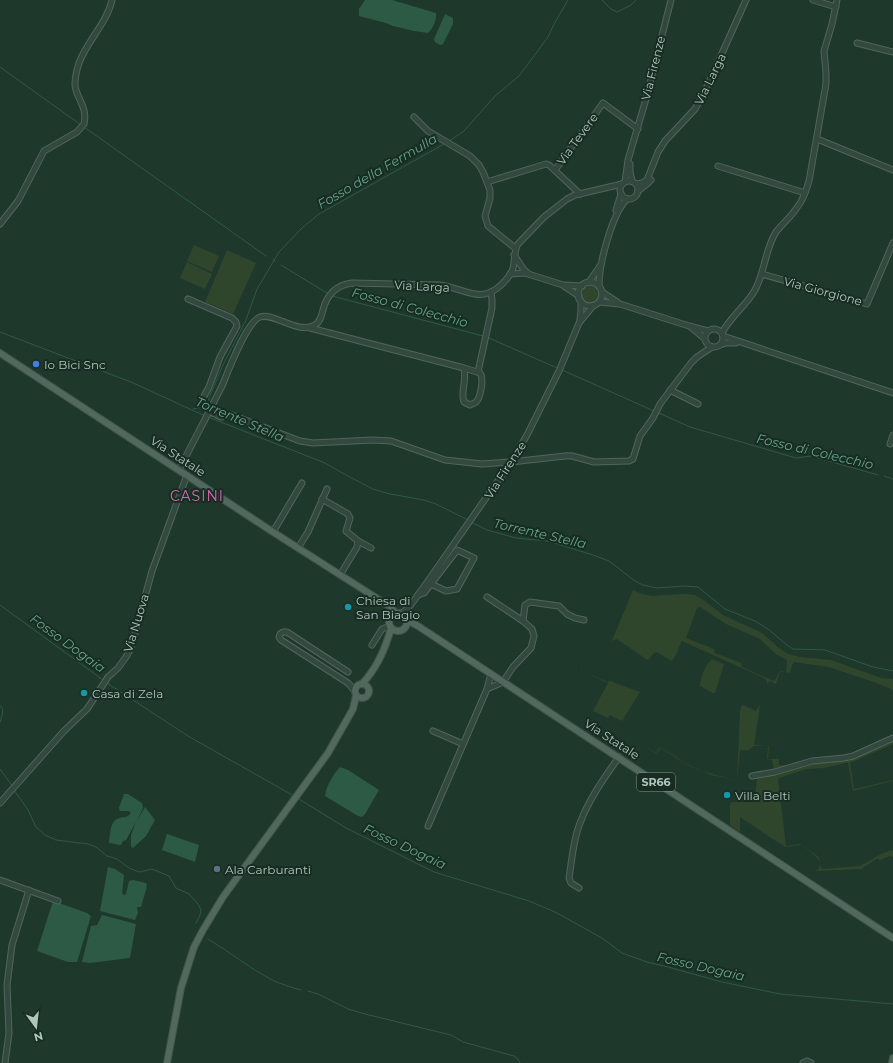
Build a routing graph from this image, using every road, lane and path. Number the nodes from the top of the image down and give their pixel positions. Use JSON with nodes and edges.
{"nodes":[{"id":1,"x":112,"y":0,"type":"edge"},
{"id":2,"x":671,"y":0,"type":"edge"},
{"id":3,"x":746,"y":0,"type":"edge"},
{"id":4,"x":813,"y":0,"type":"edge"},
{"id":5,"x":837,"y":0,"type":"edge"},
{"id":6,"x":836,"y":7,"type":"junction"},
{"id":7,"x":857,"y":43,"type":"dead end"},
{"id":8,"x":893,"y":52,"type":"edge"},
{"id":9,"x":414,"y":117,"type":"dead end"},
{"id":10,"x":638,"y":129,"type":"junction"},
{"id":11,"x":636,"y":136,"type":"junction"},
{"id":12,"x":816,"y":138,"type":"junction"},
{"id":13,"x":718,"y":166,"type":"dead end"},
{"id":14,"x":555,"y":170,"type":"junction"},
{"id":15,"x":893,"y":170,"type":"edge"},
{"id":16,"x":652,"y":171,"type":"junction"},
{"id":17,"x":487,"y":182,"type":"junction"},
{"id":18,"x":634,"y":183,"type":"junction"},
{"id":19,"x":622,"y":188,"type":"junction"},
{"id":20,"x":638,"y":191,"type":"junction"},
{"id":21,"x":805,"y":193,"type":"junction"},
{"id":22,"x":580,"y":194,"type":"junction"},
{"id":23,"x":627,"y":199,"type":"junction"},
{"id":24,"x":0,"y":224,"type":"edge"},
{"id":25,"x":612,"y":226,"type":"junction"},
{"id":26,"x":893,"y":243,"type":"edge"},
{"id":27,"x":515,"y":248,"type":"junction"},
{"id":28,"x":514,"y":256,"type":"junction"},
{"id":29,"x":600,"y":266,"type":"junction"},
{"id":30,"x":510,"y":274,"type":"junction"},
{"id":31,"x":762,"y":274,"type":"junction"},
{"id":32,"x":530,"y":275,"type":"junction"},
{"id":33,"x":589,"y":282,"type":"junction"},
{"id":34,"x":563,"y":285,"type":"junction"},
{"id":35,"x":582,"y":286,"type":"junction"},
{"id":36,"x":599,"y":286,"type":"junction"},
{"id":37,"x":490,"y":292,"type":"junction"},
{"id":38,"x":602,"y":292,"type":"junction"},
{"id":39,"x":579,"y":296,"type":"junction"},
{"id":40,"x":188,"y":299,"type":"dead end"},
{"id":41,"x":581,"y":301,"type":"junction"},
{"id":42,"x":599,"y":302,"type":"junction"},
{"id":43,"x":620,"y":304,"type":"junction"},
{"id":44,"x":592,"y":306,"type":"junction"},
{"id":45,"x":579,"y":323,"type":"junction"},
{"id":46,"x":689,"y":326,"type":"junction"},
{"id":47,"x":310,"y":328,"type":"junction"},
{"id":48,"x":708,"y":331,"type":"junction"},
{"id":49,"x":720,"y":333,"type":"junction"},
{"id":50,"x":705,"y":340,"type":"junction"},
{"id":51,"x":743,"y":344,"type":"junction"},
{"id":52,"x":720,"y":345,"type":"junction"},
{"id":53,"x":712,"y":347,"type":"junction"},
{"id":54,"x":0,"y":353,"type":"edge"},
{"id":55,"x":697,"y":357,"type":"junction"},
{"id":56,"x":464,"y":368,"type":"junction"},
{"id":57,"x":478,"y":372,"type":"junction"},
{"id":58,"x":670,"y":390,"type":"junction"},
{"id":59,"x":893,"y":393,"type":"edge"},
{"id":60,"x":698,"y":404,"type":"dead end"},
{"id":61,"x":207,"y":409,"type":"junction"},
{"id":62,"x":893,"y":435,"type":"edge"},
{"id":63,"x":890,"y":444,"type":"dead end"},
{"id":64,"x":511,"y":462,"type":"junction"},
{"id":65,"x":179,"y":470,"type":"junction"},
{"id":66,"x":187,"y":475,"type":"junction"},
{"id":67,"x":302,"y":483,"type":"dead end"},
{"id":68,"x":327,"y":489,"type":"dead end"},
{"id":69,"x":322,"y":500,"type":"junction"},
{"id":70,"x":273,"y":532,"type":"junction"},
{"id":71,"x":358,"y":541,"type":"junction"},
{"id":72,"x":298,"y":548,"type":"junction"},
{"id":73,"x":371,"y":548,"type":"dead end"},
{"id":74,"x":340,"y":575,"type":"junction"},
{"id":75,"x":431,"y":584,"type":"junction"},
{"id":76,"x":418,"y":595,"type":"junction"},
{"id":77,"x":487,"y":597,"type":"dead end"},
{"id":78,"x":400,"y":616,"type":"junction"},
{"id":79,"x":584,"y":620,"type":"dead end"},
{"id":80,"x":523,"y":621,"type":"junction"},
{"id":81,"x":418,"y":626,"type":"junction"},
{"id":82,"x":393,"y":628,"type":"junction"},
{"id":83,"x":405,"y":628,"type":"junction"},
{"id":84,"x":372,"y":645,"type":"dead end"},
{"id":85,"x":323,"y":656,"type":"junction"},
{"id":86,"x":318,"y":664,"type":"junction"},
{"id":87,"x":348,"y":672,"type":"dead end"},
{"id":88,"x":493,"y":675,"type":"junction"},
{"id":89,"x":503,"y":682,"type":"junction"},
{"id":90,"x":490,"y":688,"type":"junction"},
{"id":91,"x":359,"y":689,"type":"junction"},
{"id":92,"x":362,"y":699,"type":"junction"},
{"id":93,"x":353,"y":709,"type":"junction"},
{"id":94,"x":434,"y":731,"type":"dead end"},
{"id":95,"x":893,"y":738,"type":"edge"},
{"id":96,"x":463,"y":744,"type":"junction"},
{"id":97,"x":619,"y":757,"type":"junction"},
{"id":98,"x":752,"y":776,"type":"dead end"},
{"id":99,"x":0,"y":803,"type":"edge"},
{"id":100,"x":428,"y":826,"type":"dead end"},
{"id":101,"x":0,"y":880,"type":"edge"},
{"id":102,"x":579,"y":888,"type":"dead end"},
{"id":103,"x":29,"y":890,"type":"junction"},
{"id":104,"x":58,"y":901,"type":"dead end"},
{"id":105,"x":893,"y":938,"type":"edge"},
{"id":106,"x":893,"y":1058,"type":"edge"},
{"id":107,"x":5,"y":1063,"type":"edge"},
{"id":108,"x":167,"y":1063,"type":"edge"},
{"id":109,"x":803,"y":1063,"type":"edge"},
{"id":110,"x":811,"y":1063,"type":"edge"},
{"id":111,"x":892,"y":1063,"type":"edge"}],
"edges":[{"from":1,"to":24,"type":"street"},
{"from":2,"to":10,"type":"street","name":"Via Firenze"},
{"from":3,"to":16,"type":"street","name":"Via Larga"},
{"from":4,"to":6,"type":"street"},
{"from":5,"to":6,"type":"street"},
{"from":6,"to":12,"type":"street"},
{"from":7,"to":8,"type":"street"},
{"from":9,"to":17,"type":"street"},
{"from":10,"to":11,"type":"street","name":"Via Firenze"},
{"from":10,"to":14,"type":"street","name":"Via Tevere"},
{"from":11,"to":18,"type":"street","name":"Via Firenze"},
{"from":11,"to":19,"type":"street","name":"Via Firenze"},
{"from":12,"to":15,"type":"street"},
{"from":12,"to":21,"type":"street"},
{"from":13,"to":21,"type":"street"},
{"from":14,"to":17,"type":"street"},
{"from":14,"to":22,"type":"street"},
{"from":16,"to":18,"type":"street","name":"Via Larga"},
{"from":16,"to":20,"type":"street","name":"Via Larga"},
{"from":17,"to":27,"type":"street"},
{"from":18,"to":19,"type":"street"},
{"from":18,"to":20,"type":"street","name":"Via Firenze"},
{"from":19,"to":22,"type":"street"},
{"from":19,"to":23,"type":"street"},
{"from":19,"to":25,"type":"street","name":"Via Firenze"},
{"from":20,"to":23,"type":"street","name":"Via Firenze"},
{"from":21,"to":31,"type":"street"},
{"from":22,"to":27,"type":"street"},
{"from":23,"to":25,"type":"street","name":"Via Firenze"},
{"from":25,"to":29,"type":"street","name":"Via Firenze"},
{"from":26,"to":31,"type":"street","name":"Via Giorgione"},
{"from":27,"to":28,"type":"street"},
{"from":28,"to":30,"type":"street"},
{"from":28,"to":32,"type":"street"},
{"from":29,"to":33,"type":"street","name":"Via Firenze"},
{"from":29,"to":36,"type":"street","name":"Via Firenze"},
{"from":30,"to":32,"type":"street"},
{"from":30,"to":37,"type":"street"},
{"from":31,"to":49,"type":"street"},
{"from":32,"to":34,"type":"street"},
{"from":33,"to":35,"type":"street","name":"Via Firenze"},
{"from":33,"to":36,"type":"street"},
{"from":34,"to":35,"type":"street"},
{"from":34,"to":39,"type":"street"},
{"from":35,"to":39,"type":"street"},
{"from":36,"to":38,"type":"street","name":"Via Firenze"},
{"from":37,"to":47,"type":"street","name":"Via Larga"},
{"from":37,"to":57,"type":"street"},
{"from":38,"to":42,"type":"street"},
{"from":38,"to":43,"type":"street"},
{"from":39,"to":41,"type":"street","name":"Via Firenze"},
{"from":40,"to":61,"type":"street"},
{"from":41,"to":44,"type":"street"},
{"from":41,"to":45,"type":"street","name":"Via Firenze"},
{"from":42,"to":43,"type":"street"},
{"from":42,"to":44,"type":"street","name":"Via Firenze"},
{"from":43,"to":46,"type":"street"},
{"from":44,"to":45,"type":"street","name":"Via Firenze"},
{"from":45,"to":64,"type":"street","name":"Via Firenze"},
{"from":46,"to":48,"type":"street"},
{"from":46,"to":50,"type":"street"},
{"from":47,"to":56,"type":"street"},
{"from":47,"to":61,"type":"street"},
{"from":48,"to":49,"type":"street"},
{"from":48,"to":50,"type":"street"},
{"from":49,"to":51,"type":"street"},
{"from":49,"to":52,"type":"street"},
{"from":50,"to":53,"type":"street"},
{"from":50,"to":55,"type":"street"},
{"from":51,"to":52,"type":"street"},
{"from":51,"to":59,"type":"street"},
{"from":52,"to":53,"type":"street"},
{"from":53,"to":55,"type":"street"},
{"from":54,"to":65,"type":"main road","name":"Via Statale","number":"SR66"},
{"from":55,"to":58,"type":"street"},
{"from":56,"to":57,"type":"street"},
{"from":56,"to":57,"type":"street"},
{"from":58,"to":60,"type":"street"},
{"from":58,"to":64,"type":"street"},
{"from":61,"to":64,"type":"street"},
{"from":61,"to":65,"type":"street"},
{"from":62,"to":63,"type":"street"},
{"from":64,"to":76,"type":"street","name":"Via Firenze"},
{"from":65,"to":66,"type":"main road","name":"Via Statale","number":"SR66"},
{"from":66,"to":70,"type":"main road","name":"Via Statale","number":"SR66"},
{"from":66,"to":99,"type":"street","name":"Via Nuova"},
{"from":67,"to":70,"type":"street"},
{"from":68,"to":69,"type":"street"},
{"from":69,"to":71,"type":"street"},
{"from":69,"to":72,"type":"street"},
{"from":70,"to":72,"type":"main road","name":"Via Statale","number":"SR66"},
{"from":71,"to":73,"type":"street"},
{"from":71,"to":74,"type":"street"},
{"from":72,"to":74,"type":"main road","name":"Via Statale","number":"SR66"},
{"from":74,"to":78,"type":"main road","name":"Via Statale","number":"SR66"},
{"from":75,"to":75,"type":"street"},
{"from":75,"to":76,"type":"street"},
{"from":76,"to":78,"type":"street","name":"Via Firenze"},
{"from":77,"to":80,"type":"street"},
{"from":78,"to":81,"type":"main road","name":"Via Statale","number":"SR66"},
{"from":78,"to":82,"type":"main road"},
{"from":78,"to":83,"type":"main road"},
{"from":79,"to":80,"type":"street"},
{"from":80,"to":89,"type":"street"},
{"from":81,"to":83,"type":"main road"},
{"from":81,"to":88,"type":"main road","name":"Via Statale","number":"SR66"},
{"from":82,"to":83,"type":"main road"},
{"from":82,"to":84,"type":"street"},
{"from":82,"to":91,"type":"main road"},
{"from":85,"to":86,"type":"street"},
{"from":85,"to":86,"type":"street"},
{"from":85,"to":87,"type":"street"},
{"from":86,"to":91,"type":"street"},
{"from":88,"to":89,"type":"main road","name":"Via Statale","number":"SR66"},
{"from":88,"to":90,"type":"street"},
{"from":89,"to":90,"type":"street"},
{"from":89,"to":97,"type":"main road","name":"Via Statale","number":"SR66"},
{"from":90,"to":96,"type":"street"},
{"from":91,"to":92,"type":"main road"},
{"from":91,"to":92,"type":"main road"},
{"from":91,"to":93,"type":"main road"},
{"from":92,"to":93,"type":"main road"},
{"from":93,"to":108,"type":"main road"},
{"from":94,"to":96,"type":"street"},
{"from":95,"to":98,"type":"street"},
{"from":96,"to":100,"type":"street"},
{"from":97,"to":102,"type":"street"},
{"from":97,"to":105,"type":"main road","name":"Via Statale","number":"SR66"},
{"from":101,"to":103,"type":"street"},
{"from":103,"to":104,"type":"street"},
{"from":103,"to":107,"type":"street"},
{"from":106,"to":111,"type":"main road"},
{"from":109,"to":110,"type":"street"}]}
